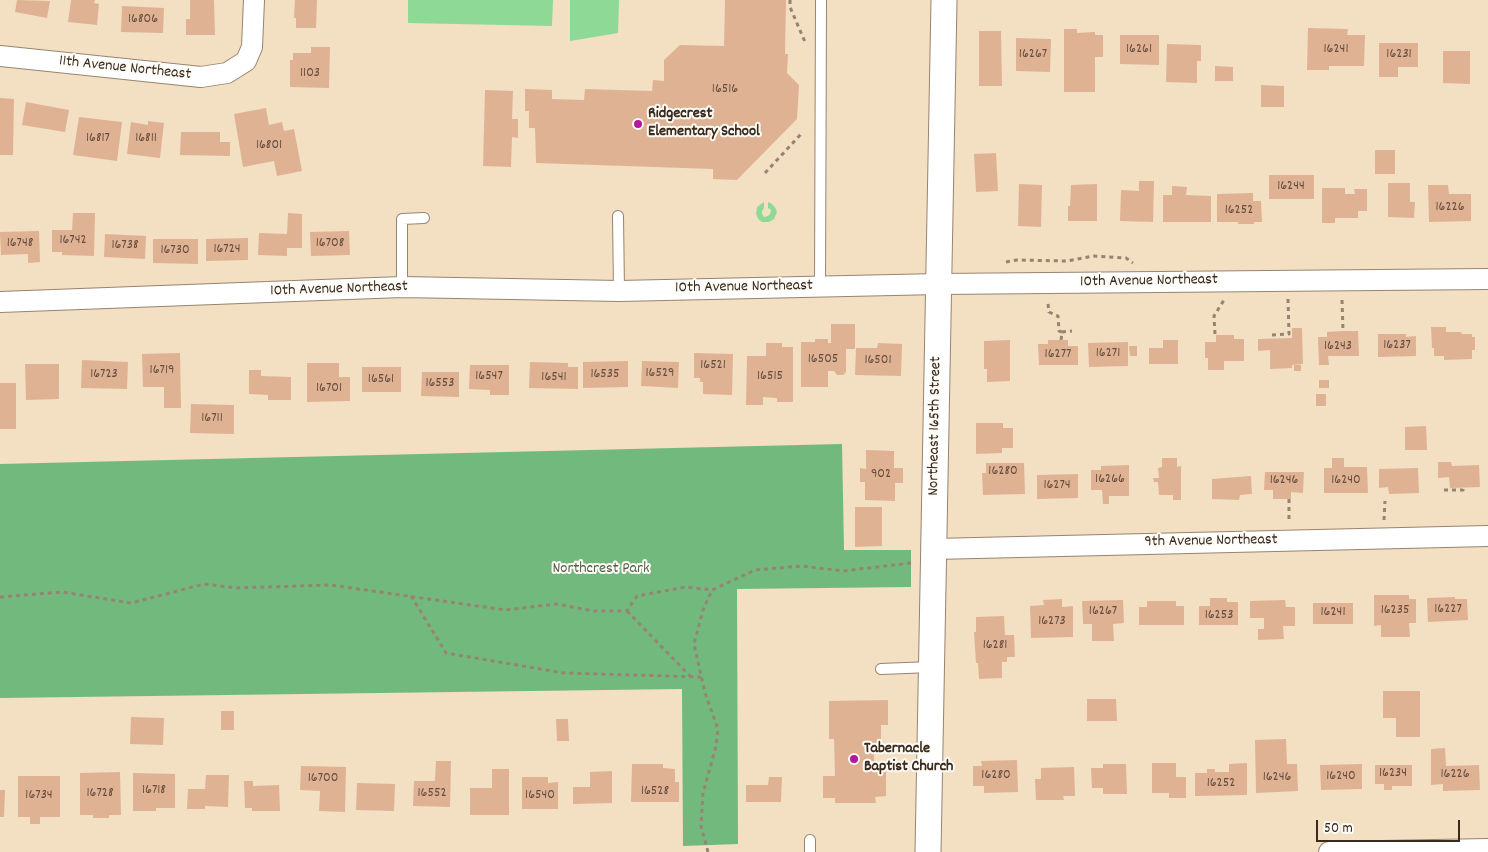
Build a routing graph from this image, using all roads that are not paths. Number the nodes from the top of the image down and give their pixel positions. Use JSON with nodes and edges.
{"nodes":[{"id":1,"x":254,"y":0,"type":"edge"},
{"id":2,"x":821,"y":0,"type":"edge"},
{"id":3,"x":944,"y":0,"type":"edge"},
{"id":4,"x":0,"y":56,"type":"edge"},
{"id":5,"x":618,"y":216,"type":"dead end"},
{"id":6,"x":424,"y":218,"type":"dead end"},
{"id":7,"x":1488,"y":278,"type":"edge"},
{"id":8,"x":938,"y":284,"type":"junction"},
{"id":9,"x":820,"y":286,"type":"junction"},
{"id":10,"x":402,"y":287,"type":"junction"},
{"id":11,"x":619,"y":291,"type":"junction"},
{"id":12,"x":0,"y":302,"type":"edge"},
{"id":13,"x":1488,"y":536,"type":"edge"},
{"id":14,"x":927,"y":555,"type":"junction"},
{"id":15,"x":932,"y":667,"type":"junction"},
{"id":16,"x":881,"y":669,"type":"dead end"},
{"id":17,"x":810,"y":840,"type":"dead end"},
{"id":18,"x":1488,"y":849,"type":"edge"},
{"id":19,"x":810,"y":852,"type":"edge"},
{"id":20,"x":928,"y":852,"type":"edge"},
{"id":21,"x":1329,"y":852,"type":"edge"},
{"id":22,"x":1382,"y":852,"type":"edge"}],
"edges":[{"from":1,"to":4,"type":"street","name":"11th Avenue Northeast"},
{"from":2,"to":9,"type":"lane"},
{"from":3,"to":8,"type":"street","name":"Northeast 165th Street"},
{"from":5,"to":11,"type":"lane"},
{"from":6,"to":10,"type":"lane"},
{"from":7,"to":8,"type":"street","name":"10th Avenue Northeast"},
{"from":8,"to":9,"type":"street","name":"10th Avenue Northeast"},
{"from":8,"to":14,"type":"street","name":"Northeast 165th Street"},
{"from":9,"to":11,"type":"street","name":"10th Avenue Northeast"},
{"from":10,"to":11,"type":"street","name":"10th Avenue Northeast"},
{"from":10,"to":12,"type":"street","name":"10th Avenue Northeast"},
{"from":13,"to":14,"type":"street","name":"9th Avenue Northeast"},
{"from":14,"to":15,"type":"street","name":"Northeast 165th Street"},
{"from":15,"to":16,"type":"lane"},
{"from":15,"to":20,"type":"street","name":"Northeast 165th Street"},
{"from":17,"to":19,"type":"lane"},
{"from":18,"to":22,"type":"street"},
{"from":21,"to":22,"type":"street"}]}
